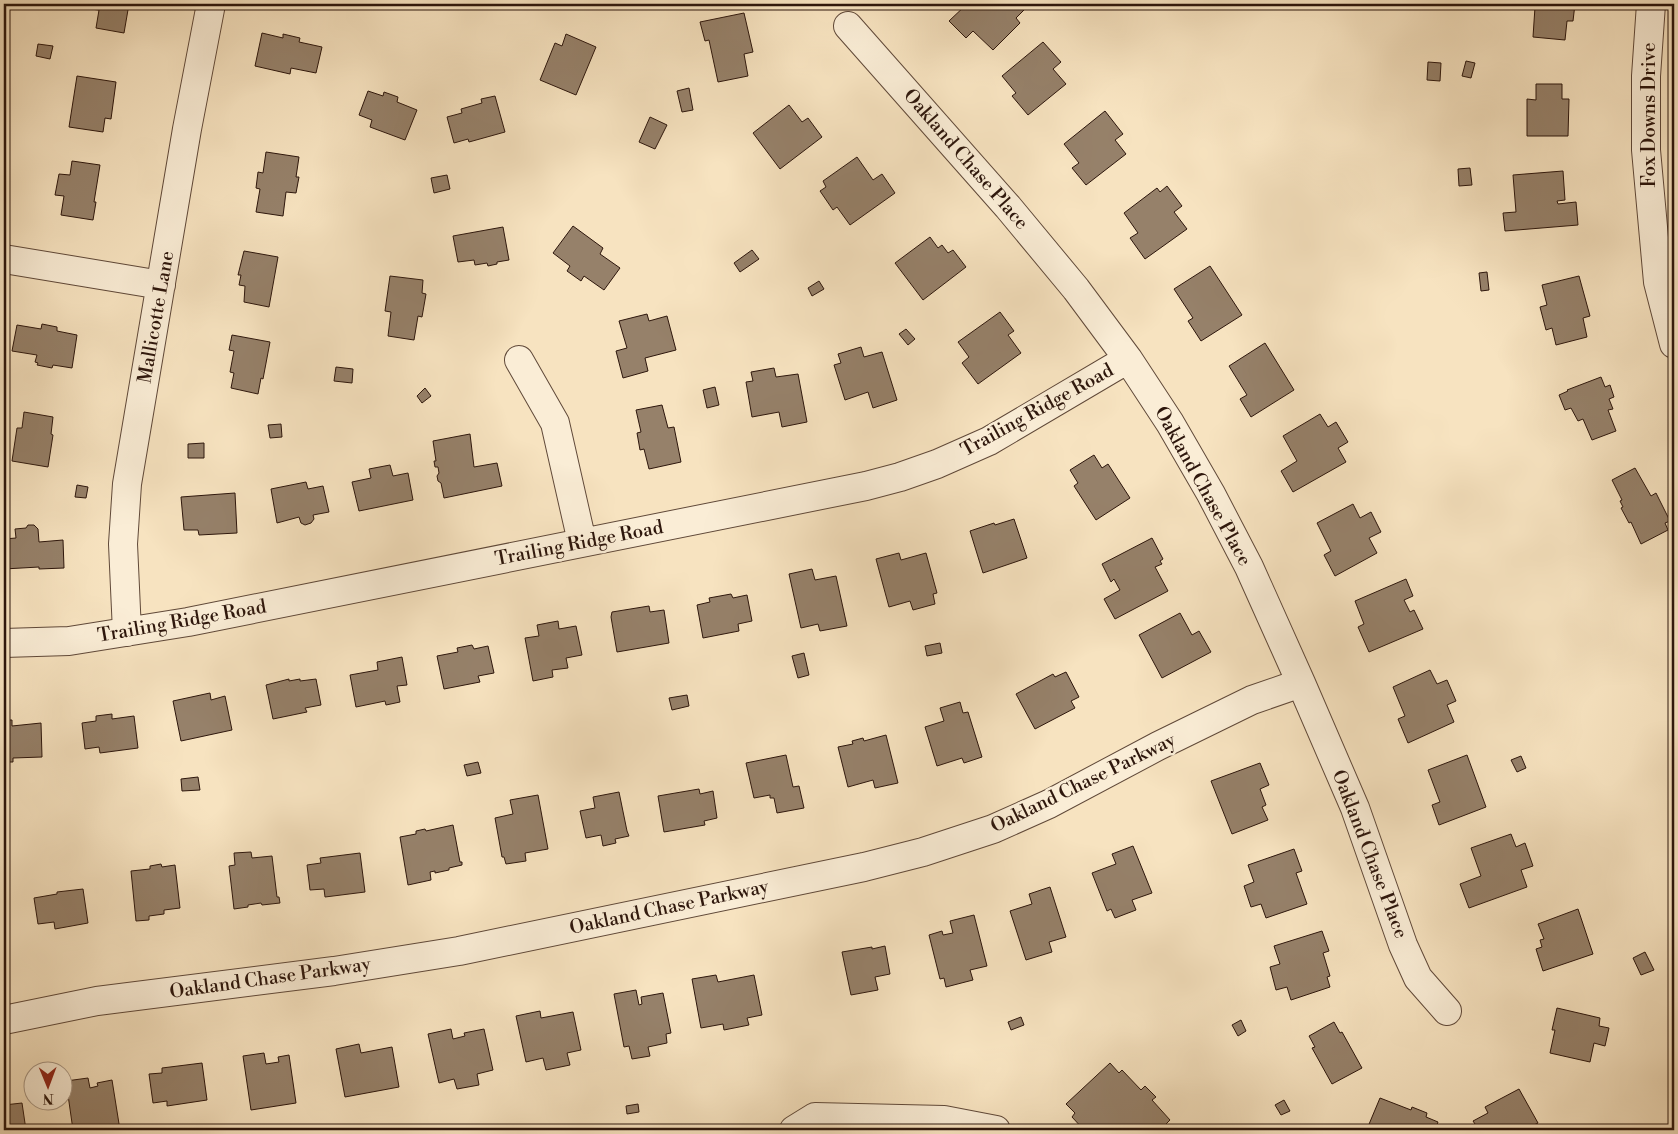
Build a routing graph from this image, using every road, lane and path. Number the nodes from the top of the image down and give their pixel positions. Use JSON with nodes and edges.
{"nodes":[{"id":1,"x":211,"y":4,"type":"edge"},
{"id":2,"x":1651,"y":4,"type":"edge"},
{"id":3,"x":848,"y":26,"type":"dead end"},
{"id":4,"x":4,"y":259,"type":"edge"},
{"id":5,"x":161,"y":285,"type":"junction"},
{"id":6,"x":1674,"y":344,"type":"edge"},
{"id":7,"x":1128,"y":359,"type":"junction"},
{"id":8,"x":519,"y":360,"type":"dead end"},
{"id":9,"x":582,"y":542,"type":"junction"},
{"id":10,"x":127,"y":632,"type":"junction"},
{"id":11,"x":4,"y":644,"type":"edge"},
{"id":12,"x":1301,"y":683,"type":"junction"},
{"id":13,"x":1447,"y":1011,"type":"dead end"},
{"id":14,"x":4,"y":1020,"type":"edge"},
{"id":15,"x":794,"y":1130,"type":"edge"},
{"id":16,"x":996,"y":1130,"type":"edge"}],
"edges":[{"from":1,"to":5,"type":"street","name":"Mallicotte Lane"},
{"from":2,"to":6,"type":"street","name":"Fox Downs Drive"},
{"from":3,"to":7,"type":"street","name":"Oakland Chase Place"},
{"from":4,"to":5,"type":"street"},
{"from":5,"to":10,"type":"street","name":"Mallicotte Lane"},
{"from":7,"to":9,"type":"street","name":"Trailing Ridge Road"},
{"from":7,"to":12,"type":"street","name":"Oakland Chase Place"},
{"from":8,"to":9,"type":"street"},
{"from":9,"to":10,"type":"street","name":"Trailing Ridge Road"},
{"from":10,"to":11,"type":"street","name":"Trailing Ridge Road"},
{"from":12,"to":13,"type":"street","name":"Oakland Chase Place"},
{"from":12,"to":14,"type":"street","name":"Oakland Chase Parkway"},
{"from":15,"to":16,"type":"street"}]}
